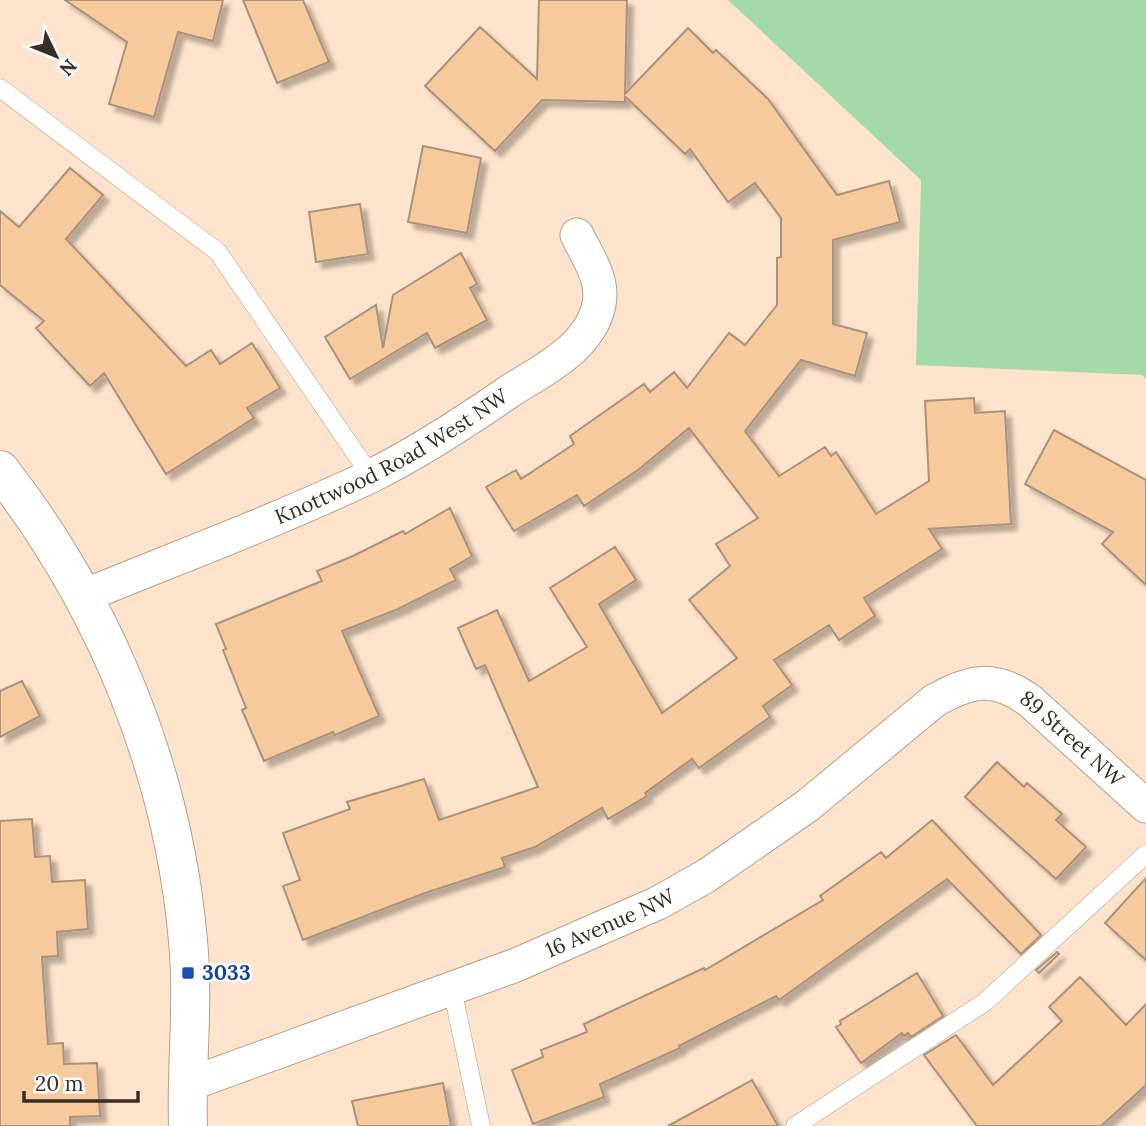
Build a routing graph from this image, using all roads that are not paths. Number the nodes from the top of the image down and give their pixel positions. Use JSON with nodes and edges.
{"nodes":[{"id":1,"x":0,"y":88,"type":"edge"},
{"id":2,"x":577,"y":235,"type":"dead end"},
{"id":3,"x":0,"y":470,"type":"edge"},
{"id":4,"x":371,"y":476,"type":"junction"},
{"id":5,"x":84,"y":596,"type":"junction"},
{"id":6,"x":990,"y":682,"type":"joint"},
{"id":7,"x":1146,"y":806,"type":"edge"},
{"id":8,"x":1146,"y":854,"type":"edge"},
{"id":9,"x":452,"y":988,"type":"junction"},
{"id":10,"x":187,"y":1085,"type":"junction"},
{"id":11,"x":188,"y":1126,"type":"edge"},
{"id":12,"x":481,"y":1126,"type":"edge"},
{"id":13,"x":795,"y":1126,"type":"edge"}],
"edges":[{"from":1,"to":4,"type":"lane"},
{"from":2,"to":4,"type":"street","name":"Knottwood Road West NW"},
{"from":3,"to":5,"type":"street"},
{"from":4,"to":5,"type":"street","name":"Knottwood Road West NW"},
{"from":5,"to":10,"type":"street"},
{"from":6,"to":7,"type":"street","name":"89 Street NW"},
{"from":6,"to":9,"type":"street","name":"16 Avenue NW"},
{"from":8,"to":13,"type":"lane"},
{"from":9,"to":10,"type":"street","name":"16 Avenue NW"},
{"from":9,"to":12,"type":"lane"},
{"from":10,"to":11,"type":"street"}]}
